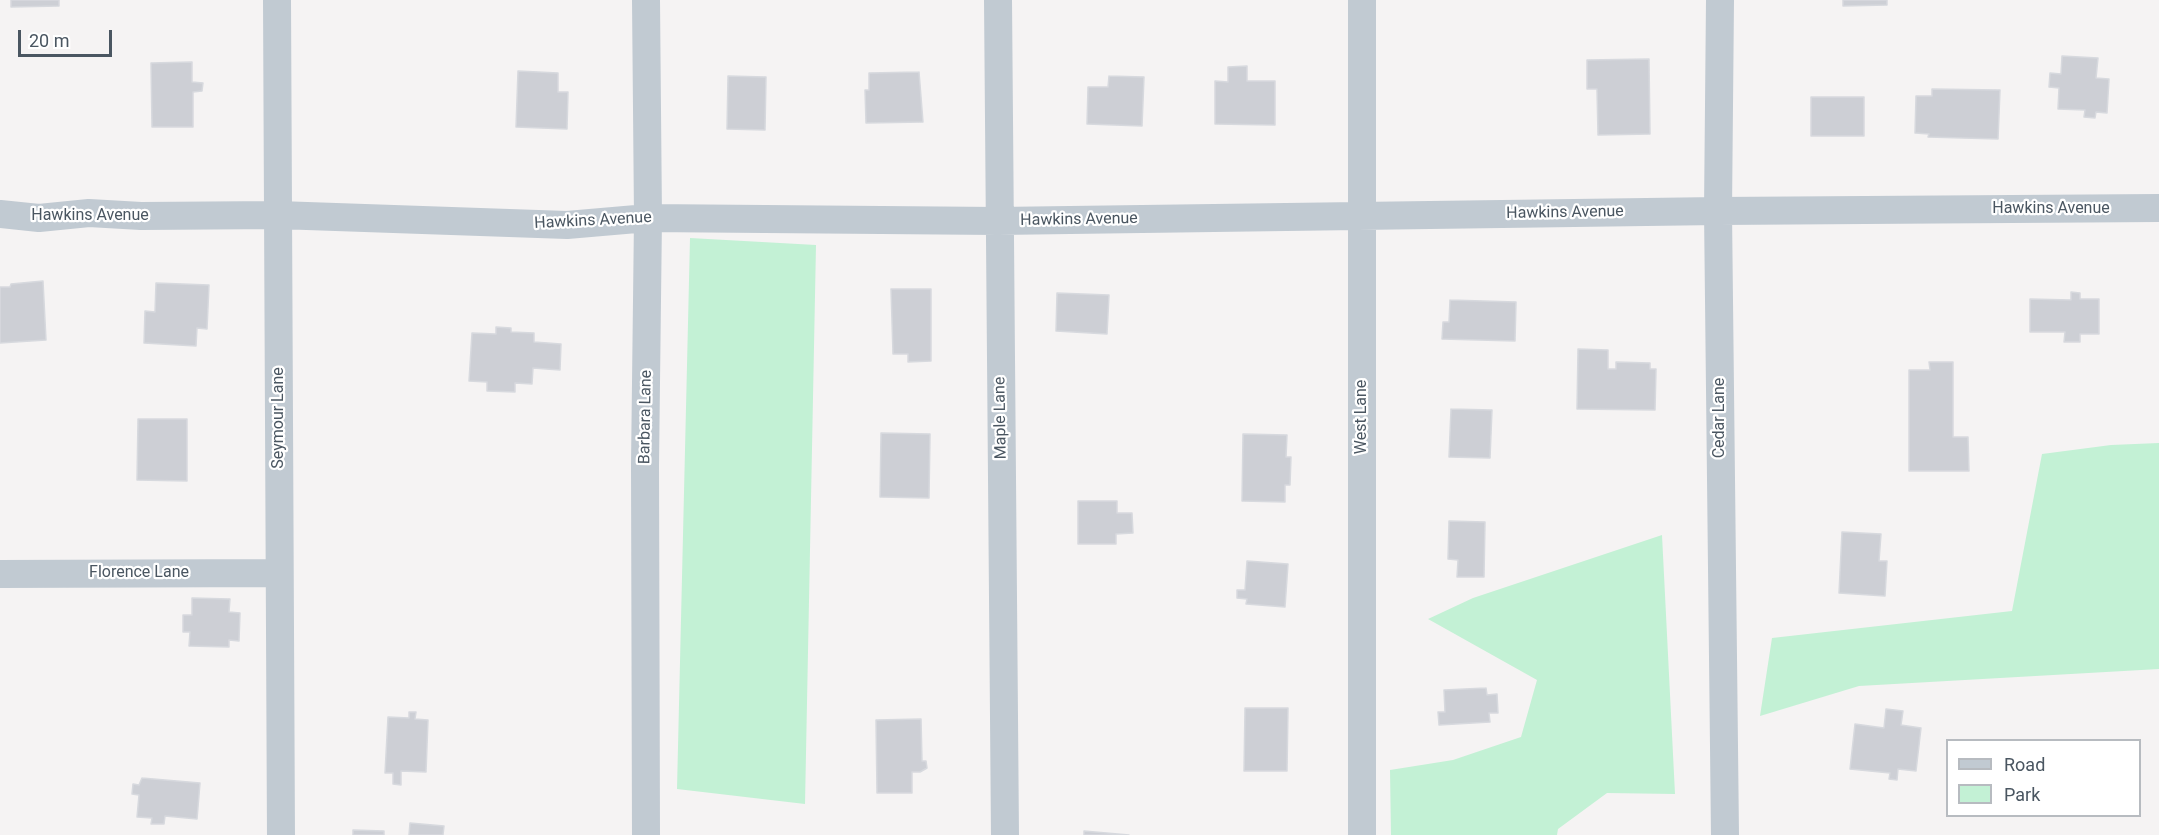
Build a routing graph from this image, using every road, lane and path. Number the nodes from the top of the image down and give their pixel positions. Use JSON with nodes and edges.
{"nodes":[{"id":1,"x":277,"y":0,"type":"edge"},
{"id":2,"x":646,"y":0,"type":"edge"},
{"id":3,"x":998,"y":0,"type":"edge"},
{"id":4,"x":1362,"y":0,"type":"edge"},
{"id":5,"x":1720,"y":0,"type":"edge"},
{"id":6,"x":2159,"y":208,"type":"edge"},
{"id":7,"x":1718,"y":211,"type":"junction"},
{"id":8,"x":0,"y":214,"type":"edge"},
{"id":9,"x":278,"y":215,"type":"junction"},
{"id":10,"x":1361,"y":216,"type":"junction"},
{"id":11,"x":648,"y":218,"type":"junction"},
{"id":12,"x":998,"y":221,"type":"junction"},
{"id":13,"x":279,"y":573,"type":"junction"},
{"id":14,"x":0,"y":574,"type":"edge"},
{"id":15,"x":281,"y":835,"type":"edge"},
{"id":16,"x":646,"y":835,"type":"edge"},
{"id":17,"x":1005,"y":835,"type":"edge"},
{"id":18,"x":1362,"y":835,"type":"edge"},
{"id":19,"x":1725,"y":835,"type":"edge"}],
"edges":[{"from":1,"to":9,"type":"street","name":"Seymour Lane"},
{"from":2,"to":11,"type":"street","name":"Barbara Lane"},
{"from":3,"to":12,"type":"street","name":"Maple Lane"},
{"from":4,"to":10,"type":"street","name":"West Lane"},
{"from":5,"to":7,"type":"street","name":"Cedar Lane"},
{"from":6,"to":7,"type":"street","name":"Hawkins Avenue"},
{"from":7,"to":10,"type":"street","name":"Hawkins Avenue"},
{"from":7,"to":19,"type":"street","name":"Cedar Lane"},
{"from":8,"to":9,"type":"street","name":"Hawkins Avenue"},
{"from":9,"to":11,"type":"street","name":"Hawkins Avenue"},
{"from":9,"to":13,"type":"street","name":"Seymour Lane"},
{"from":10,"to":12,"type":"street","name":"Hawkins Avenue"},
{"from":10,"to":18,"type":"street","name":"West Lane"},
{"from":11,"to":12,"type":"street","name":"Hawkins Avenue"},
{"from":11,"to":16,"type":"street","name":"Barbara Lane"},
{"from":12,"to":17,"type":"street","name":"Maple Lane"},
{"from":13,"to":14,"type":"street","name":"Florence Lane"},
{"from":13,"to":15,"type":"street","name":"Seymour Lane"}]}
